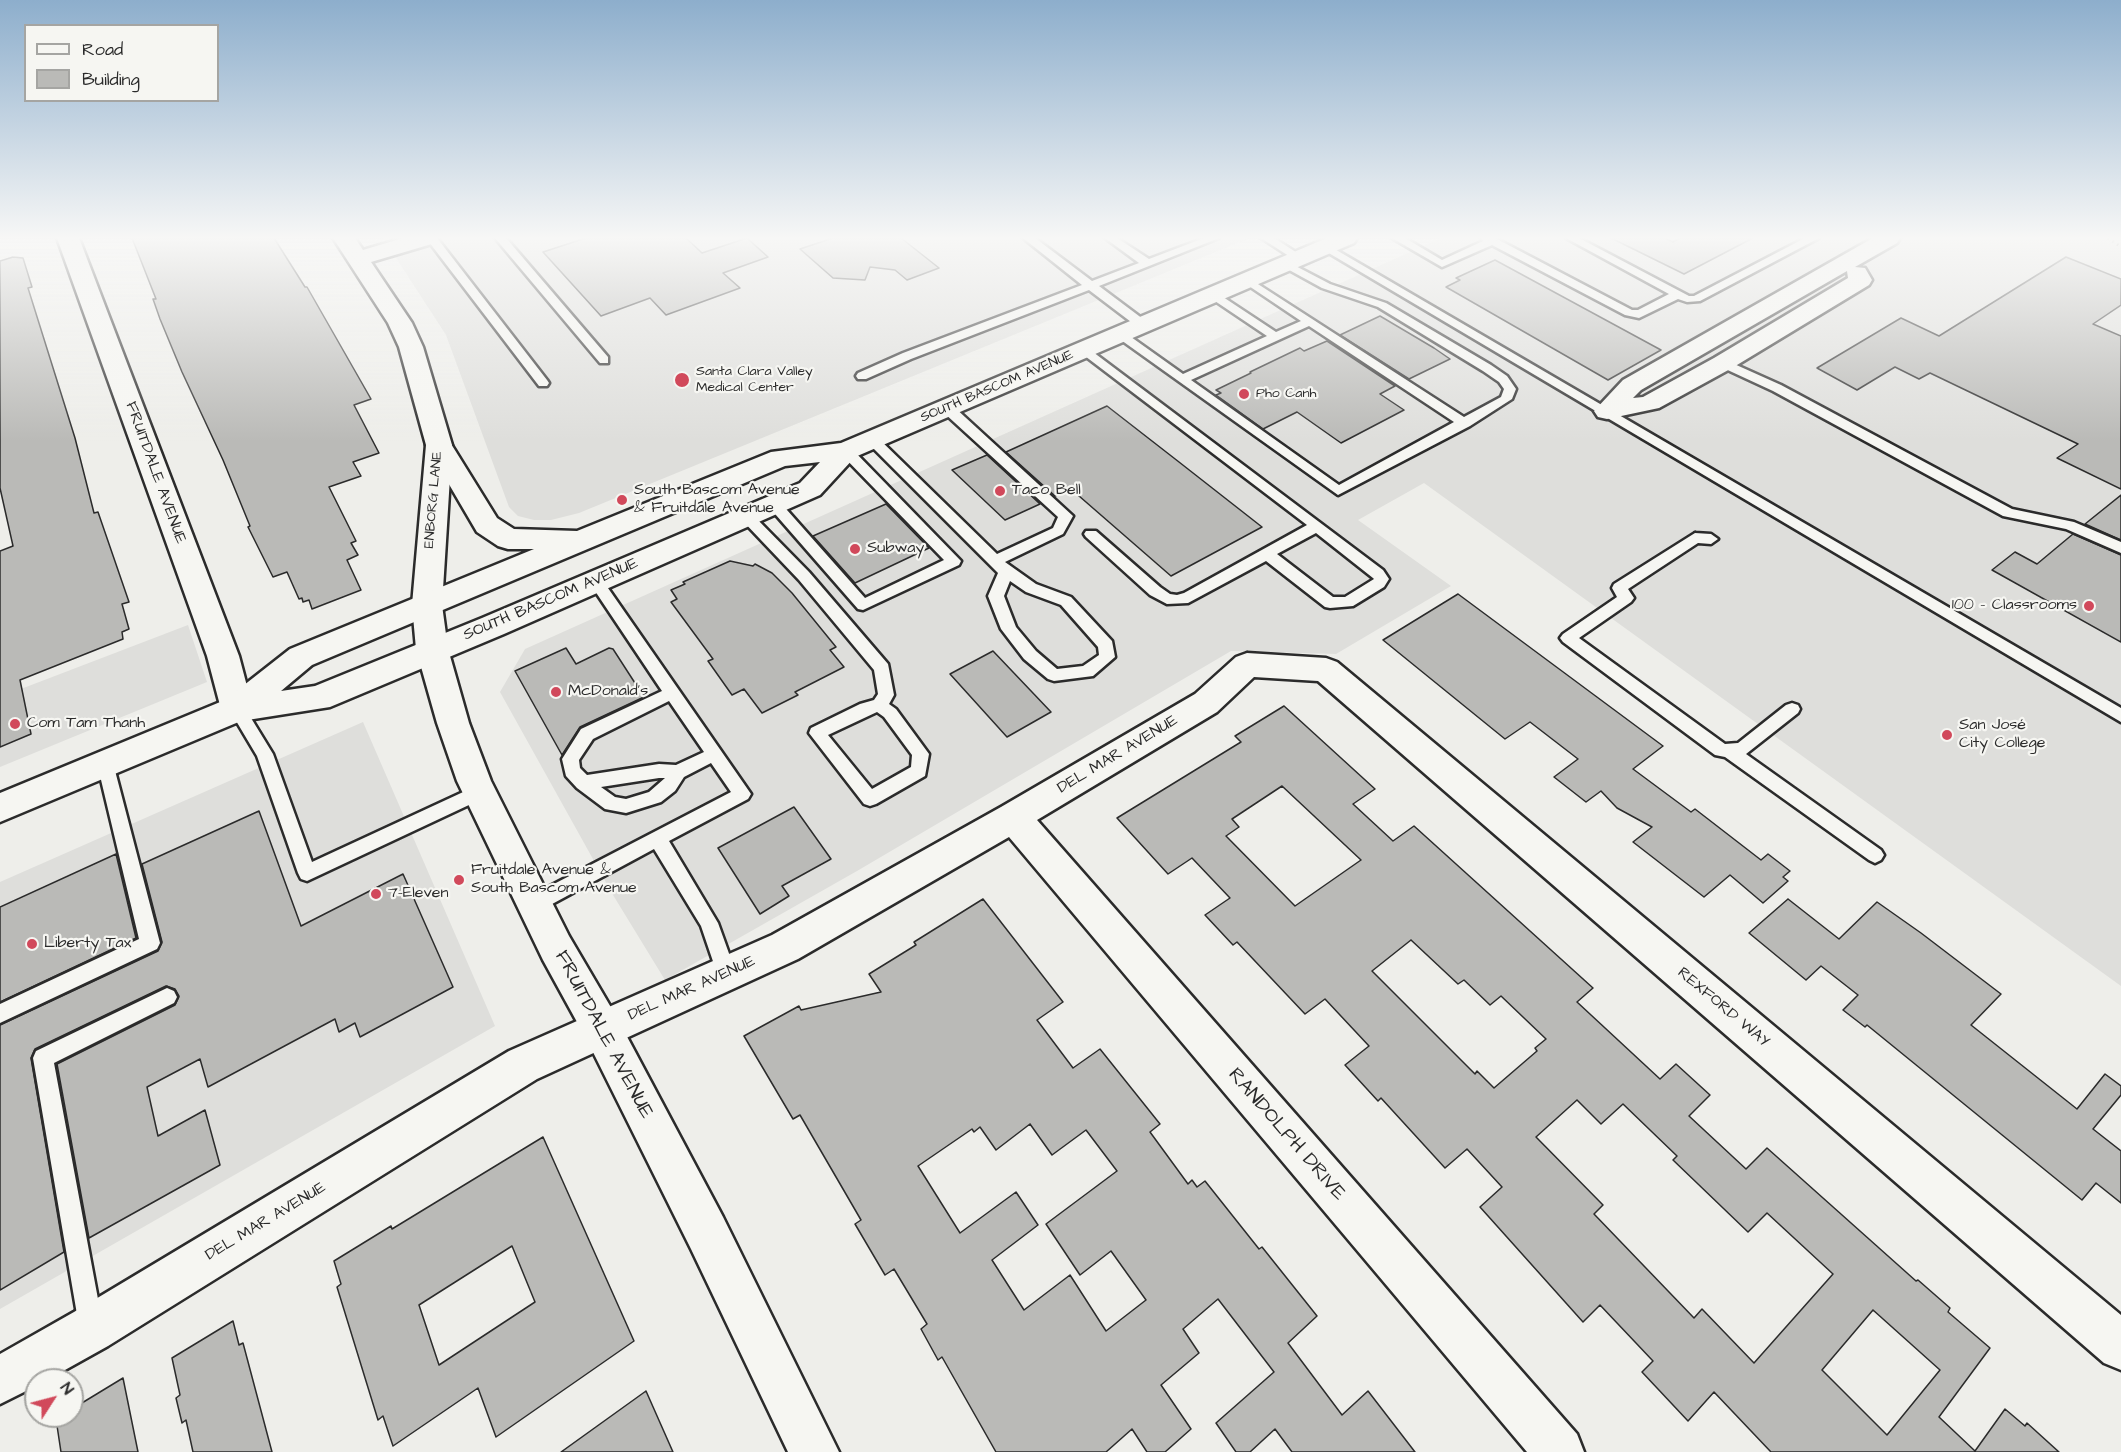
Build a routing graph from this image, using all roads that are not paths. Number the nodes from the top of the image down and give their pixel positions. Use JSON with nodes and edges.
{"nodes":[{"id":1,"x":93,"y":306,"type":"edge"},
{"id":2,"x":388,"y":306,"type":"edge"},
{"id":3,"x":482,"y":306,"type":"edge"},
{"id":4,"x":558,"y":306,"type":"edge"},
{"id":5,"x":1042,"y":306,"type":"edge"},
{"id":6,"x":1117,"y":306,"type":"edge"},
{"id":7,"x":1188,"y":306,"type":"edge"},
{"id":8,"x":1229,"y":306,"type":"edge"},
{"id":9,"x":1287,"y":306,"type":"edge"},
{"id":10,"x":1383,"y":306,"type":"edge"},
{"id":11,"x":1438,"y":306,"type":"edge"},
{"id":12,"x":1615,"y":306,"type":"edge"},
{"id":13,"x":1657,"y":306,"type":"edge"},
{"id":14,"x":1771,"y":306,"type":"edge"},
{"id":15,"x":1818,"y":306,"type":"edge"},
{"id":16,"x":1310,"y":321,"type":"junction"},
{"id":17,"x":1143,"y":325,"type":"junction"},
{"id":18,"x":1120,"y":335,"type":"junction"},
{"id":19,"x":1275,"y":337,"type":"junction"},
{"id":20,"x":1085,"y":350,"type":"junction"},
{"id":21,"x":604,"y":360,"type":"dead end"},
{"id":22,"x":1723,"y":363,"type":"junction"},
{"id":23,"x":861,"y":376,"type":"dead end"},
{"id":24,"x":1182,"y":379,"type":"junction"},
{"id":25,"x":543,"y":383,"type":"dead end"},
{"id":26,"x":948,"y":409,"type":"junction"},
{"id":27,"x":1607,"y":411,"type":"junction"},
{"id":28,"x":1465,"y":423,"type":"junction"},
{"id":29,"x":872,"y":440,"type":"junction"},
{"id":30,"x":439,"y":445,"type":"junction"},
{"id":31,"x":846,"y":451,"type":"junction"},
{"id":32,"x":774,"y":504,"type":"junction"},
{"id":33,"x":746,"y":516,"type":"junction"},
{"id":34,"x":1317,"y":526,"type":"junction"},
{"id":35,"x":1091,"y":534,"type":"dead end"},
{"id":36,"x":586,"y":538,"type":"junction"},
{"id":37,"x":1711,"y":539,"type":"dead end"},
{"id":38,"x":2121,"y":548,"type":"edge"},
{"id":39,"x":1267,"y":554,"type":"junction"},
{"id":40,"x":995,"y":561,"type":"junction"},
{"id":41,"x":1006,"y":572,"type":"junction"},
{"id":42,"x":596,"y":582,"type":"junction"},
{"id":43,"x":427,"y":605,"type":"junction"},
{"id":44,"x":432,"y":649,"type":"junction"},
{"id":45,"x":1326,"y":670,"type":"joint"},
{"id":46,"x":672,"y":693,"type":"junction"},
{"id":47,"x":879,"y":705,"type":"junction"},
{"id":48,"x":237,"y":709,"type":"junction"},
{"id":49,"x":1792,"y":709,"type":"dead end"},
{"id":50,"x":2121,"y":716,"type":"edge"},
{"id":51,"x":1729,"y":751,"type":"junction"},
{"id":52,"x":714,"y":754,"type":"junction"},
{"id":53,"x":105,"y":763,"type":"junction"},
{"id":54,"x":678,"y":772,"type":"junction"},
{"id":55,"x":583,"y":783,"type":"junction"},
{"id":56,"x":480,"y":792,"type":"junction"},
{"id":57,"x":0,"y":808,"type":"edge"},
{"id":58,"x":1013,"y":817,"type":"junction"},
{"id":59,"x":658,"y":839,"type":"junction"},
{"id":60,"x":1875,"y":855,"type":"dead end"},
{"id":61,"x":534,"y":904,"type":"junction"},
{"id":62,"x":726,"y":974,"type":"junction"},
{"id":63,"x":167,"y":997,"type":"dead end"},
{"id":64,"x":0,"y":1014,"type":"edge"},
{"id":65,"x":602,"y":1029,"type":"junction"},
{"id":66,"x":91,"y":1329,"type":"junction"},
{"id":67,"x":2121,"y":1346,"type":"edge"},
{"id":68,"x":0,"y":1380,"type":"edge"},
{"id":69,"x":814,"y":1452,"type":"edge"},
{"id":70,"x":1559,"y":1452,"type":"edge"}],
"edges":[{"from":1,"to":48,"type":"street","name":"FRUITDALE AVENUE"},
{"from":2,"to":30,"type":"street","name":"ENBORG LANE"},
{"from":3,"to":25,"type":"lane"},
{"from":4,"to":21,"type":"lane"},
{"from":5,"to":23,"type":"lane"},
{"from":6,"to":17,"type":"lane"},
{"from":7,"to":17,"type":"street","name":"SOUTH BASCOM AVENUE"},
{"from":8,"to":19,"type":"lane"},
{"from":9,"to":16,"type":"lane"},
{"from":10,"to":28,"type":"lane"},
{"from":11,"to":27,"type":"lane"},
{"from":12,"to":13,"type":"lane"},
{"from":14,"to":27,"type":"street"},
{"from":15,"to":22,"type":"street"},
{"from":16,"to":19,"type":"lane"},
{"from":16,"to":28,"type":"lane"},
{"from":17,"to":18,"type":"street","name":"SOUTH BASCOM AVENUE"},
{"from":18,"to":20,"type":"street","name":"SOUTH BASCOM AVENUE"},
{"from":18,"to":24,"type":"lane"},
{"from":19,"to":24,"type":"lane"},
{"from":20,"to":26,"type":"street","name":"SOUTH BASCOM AVENUE"},
{"from":20,"to":34,"type":"lane"},
{"from":22,"to":27,"type":"street"},
{"from":22,"to":38,"type":"lane"},
{"from":24,"to":28,"type":"lane"},
{"from":26,"to":29,"type":"street","name":"SOUTH BASCOM AVENUE"},
{"from":26,"to":40,"type":"lane"},
{"from":27,"to":50,"type":"lane"},
{"from":29,"to":31,"type":"street","name":"SOUTH BASCOM AVENUE"},
{"from":29,"to":40,"type":"lane"},
{"from":30,"to":36,"type":"street"},
{"from":30,"to":43,"type":"street","name":"ENBORG LANE"},
{"from":31,"to":32,"type":"street","name":"SOUTH BASCOM AVENUE"},
{"from":31,"to":32,"type":"lane"},
{"from":31,"to":36,"type":"street","name":"SOUTH BASCOM AVENUE"},
{"from":32,"to":33,"type":"street","name":"SOUTH BASCOM AVENUE"},
{"from":33,"to":42,"type":"street","name":"SOUTH BASCOM AVENUE"},
{"from":33,"to":47,"type":"lane"},
{"from":34,"to":39,"type":"lane"},
{"from":34,"to":39,"type":"lane"},
{"from":35,"to":39,"type":"lane"},
{"from":36,"to":43,"type":"street","name":"SOUTH BASCOM AVENUE"},
{"from":37,"to":51,"type":"lane"},
{"from":40,"to":41,"type":"lane"},
{"from":41,"to":41,"type":"lane"},
{"from":42,"to":44,"type":"street","name":"SOUTH BASCOM AVENUE"},
{"from":42,"to":46,"type":"lane"},
{"from":43,"to":44,"type":"street","name":"FRUITDALE AVENUE"},
{"from":43,"to":48,"type":"street","name":"SOUTH BASCOM AVENUE"},
{"from":44,"to":48,"type":"street","name":"SOUTH BASCOM AVENUE"},
{"from":44,"to":56,"type":"street","name":"FRUITDALE AVENUE"},
{"from":45,"to":58,"type":"street","name":"DEL MAR AVENUE"},
{"from":45,"to":67,"type":"street","name":"REXFORD WAY"},
{"from":46,"to":52,"type":"lane"},
{"from":46,"to":55,"type":"lane"},
{"from":47,"to":47,"type":"lane"},
{"from":48,"to":53,"type":"street","name":"SOUTH BASCOM AVENUE"},
{"from":48,"to":56,"type":"lane"},
{"from":49,"to":51,"type":"lane"},
{"from":51,"to":60,"type":"lane"},
{"from":52,"to":54,"type":"lane"},
{"from":52,"to":59,"type":"lane"},
{"from":53,"to":57,"type":"street","name":"SOUTH BASCOM AVENUE"},
{"from":53,"to":64,"type":"lane"},
{"from":54,"to":55,"type":"lane"},
{"from":54,"to":55,"type":"lane"},
{"from":56,"to":61,"type":"street","name":"FRUITDALE AVENUE"},
{"from":58,"to":62,"type":"street","name":"DEL MAR AVENUE"},
{"from":58,"to":70,"type":"street","name":"RANDOLPH DRIVE"},
{"from":59,"to":61,"type":"lane"},
{"from":59,"to":62,"type":"lane"},
{"from":61,"to":65,"type":"street","name":"FRUITDALE AVENUE"},
{"from":62,"to":65,"type":"street","name":"DEL MAR AVENUE"},
{"from":63,"to":66,"type":"lane"},
{"from":65,"to":66,"type":"street","name":"DEL MAR AVENUE"},
{"from":65,"to":69,"type":"street","name":"FRUITDALE AVENUE"},
{"from":66,"to":68,"type":"street","name":"DEL MAR AVENUE"}]}
